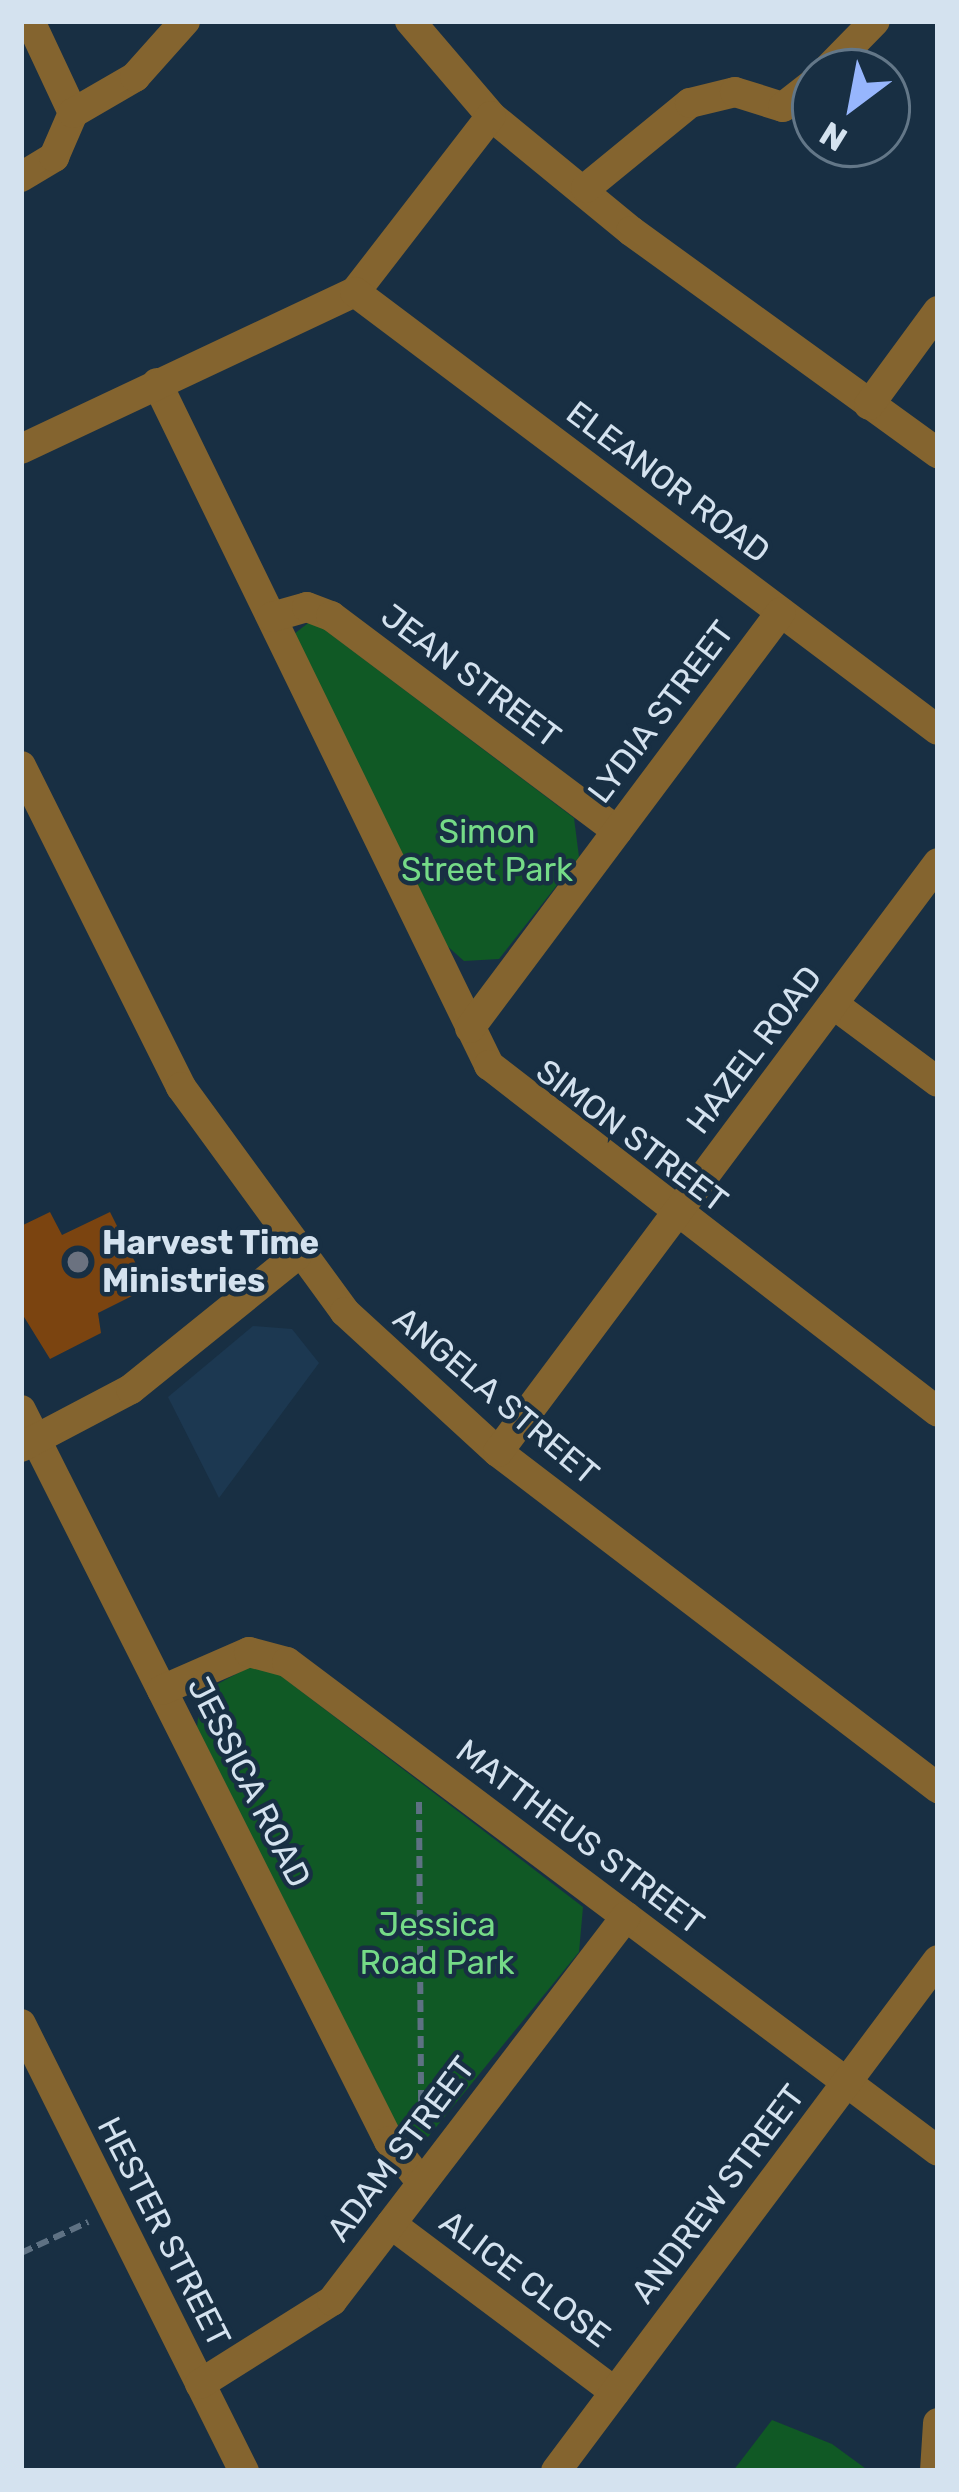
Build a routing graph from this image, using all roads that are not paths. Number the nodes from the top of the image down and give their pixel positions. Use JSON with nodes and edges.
{"nodes":[{"id":1,"x":30,"y":21,"type":"edge"},
{"id":2,"x":185,"y":21,"type":"edge"},
{"id":3,"x":410,"y":21,"type":"edge"},
{"id":4,"x":875,"y":21,"type":"edge"},
{"id":5,"x":848,"y":48,"type":"edge"},
{"id":6,"x":791,"y":101,"type":"edge"},
{"id":7,"x":73,"y":113,"type":"junction"},
{"id":8,"x":491,"y":116,"type":"junction"},
{"id":9,"x":21,"y":177,"type":"edge"},
{"id":10,"x":586,"y":188,"type":"junction"},
{"id":11,"x":355,"y":292,"type":"junction"},
{"id":12,"x":938,"y":310,"type":"edge"},
{"id":13,"x":157,"y":383,"type":"junction"},
{"id":14,"x":869,"y":405,"type":"junction"},
{"id":15,"x":21,"y":449,"type":"edge"},
{"id":16,"x":938,"y":453,"type":"edge"},
{"id":17,"x":781,"y":612,"type":"junction"},
{"id":18,"x":272,"y":617,"type":"junction"},
{"id":19,"x":938,"y":730,"type":"edge"},
{"id":20,"x":21,"y":766,"type":"edge"},
{"id":21,"x":617,"y":831,"type":"junction"},
{"id":22,"x":938,"y":863,"type":"edge"},
{"id":23,"x":833,"y":1004,"type":"junction"},
{"id":24,"x":470,"y":1028,"type":"junction"},
{"id":25,"x":938,"y":1082,"type":"edge"},
{"id":26,"x":676,"y":1215,"type":"junction"},
{"id":27,"x":297,"y":1255,"type":"junction"},
{"id":28,"x":21,"y":1410,"type":"edge"},
{"id":29,"x":938,"y":1412,"type":"edge"},
{"id":30,"x":29,"y":1443,"type":"edge"},
{"id":31,"x":498,"y":1452,"type":"junction"},
{"id":32,"x":162,"y":1690,"type":"junction"},
{"id":33,"x":938,"y":1788,"type":"edge"},
{"id":34,"x":626,"y":1917,"type":"junction"},
{"id":35,"x":938,"y":1960,"type":"edge"},
{"id":36,"x":21,"y":2024,"type":"edge"},
{"id":37,"x":846,"y":2083,"type":"junction"},
{"id":38,"x":938,"y":2151,"type":"edge"},
{"id":39,"x":421,"y":2182,"type":"junction"},
{"id":40,"x":391,"y":2224,"type":"junction"},
{"id":41,"x":200,"y":2384,"type":"junction"},
{"id":42,"x":615,"y":2392,"type":"junction"},
{"id":43,"x":938,"y":2423,"type":"edge"},
{"id":44,"x":244,"y":2471,"type":"edge"},
{"id":45,"x":556,"y":2471,"type":"edge"},
{"id":46,"x":935,"y":2471,"type":"edge"}],
"edges":[{"from":1,"to":7,"type":"street"},
{"from":2,"to":7,"type":"street"},
{"from":3,"to":8,"type":"street"},
{"from":4,"to":5,"type":"street"},
{"from":6,"to":10,"type":"street"},
{"from":7,"to":9,"type":"street"},
{"from":8,"to":10,"type":"street"},
{"from":8,"to":11,"type":"street"},
{"from":10,"to":14,"type":"street"},
{"from":11,"to":13,"type":"street"},
{"from":11,"to":17,"type":"street","name":"ELEANOR ROAD"},
{"from":12,"to":14,"type":"street"},
{"from":13,"to":15,"type":"street"},
{"from":13,"to":18,"type":"street","name":"SIMON STREET"},
{"from":14,"to":16,"type":"street"},
{"from":17,"to":19,"type":"street","name":"ELEANOR ROAD"},
{"from":17,"to":21,"type":"street","name":"LYDIA STREET"},
{"from":18,"to":21,"type":"street","name":"JEAN STREET"},
{"from":18,"to":24,"type":"street","name":"SIMON STREET"},
{"from":20,"to":27,"type":"street","name":"ANGELA STREET"},
{"from":21,"to":24,"type":"street","name":"LYDIA STREET"},
{"from":22,"to":23,"type":"street","name":"HAZEL ROAD"},
{"from":23,"to":25,"type":"street"},
{"from":23,"to":26,"type":"street","name":"HAZEL ROAD"},
{"from":24,"to":26,"type":"street","name":"SIMON STREET"},
{"from":26,"to":29,"type":"street","name":"SIMON STREET"},
{"from":26,"to":31,"type":"street","name":"HAZEL ROAD"},
{"from":27,"to":30,"type":"street"},
{"from":27,"to":31,"type":"street","name":"ANGELA STREET"},
{"from":28,"to":30,"type":"street","name":"JESSICA ROAD"},
{"from":30,"to":32,"type":"street","name":"JESSICA ROAD"},
{"from":31,"to":33,"type":"street","name":"ANGELA STREET"},
{"from":32,"to":34,"type":"street","name":"MATTHEUS STREET"},
{"from":32,"to":39,"type":"street","name":"JESSICA ROAD"},
{"from":34,"to":37,"type":"street","name":"MATTHEUS STREET"},
{"from":34,"to":39,"type":"street","name":"ADAM STREET"},
{"from":35,"to":37,"type":"street","name":"ANDREW STREET"},
{"from":36,"to":41,"type":"street","name":"HESTER STREET"},
{"from":37,"to":38,"type":"street","name":"MATTHEUS STREET"},
{"from":37,"to":42,"type":"street","name":"ANDREW STREET"},
{"from":39,"to":40,"type":"street","name":"ADAM STREET"},
{"from":40,"to":41,"type":"street","name":"ADAM STREET"},
{"from":40,"to":42,"type":"street","name":"ALICE CLOSE"},
{"from":41,"to":44,"type":"street","name":"HESTER STREET"},
{"from":42,"to":45,"type":"street","name":"ANDREW STREET"},
{"from":43,"to":46,"type":"street"}]}
